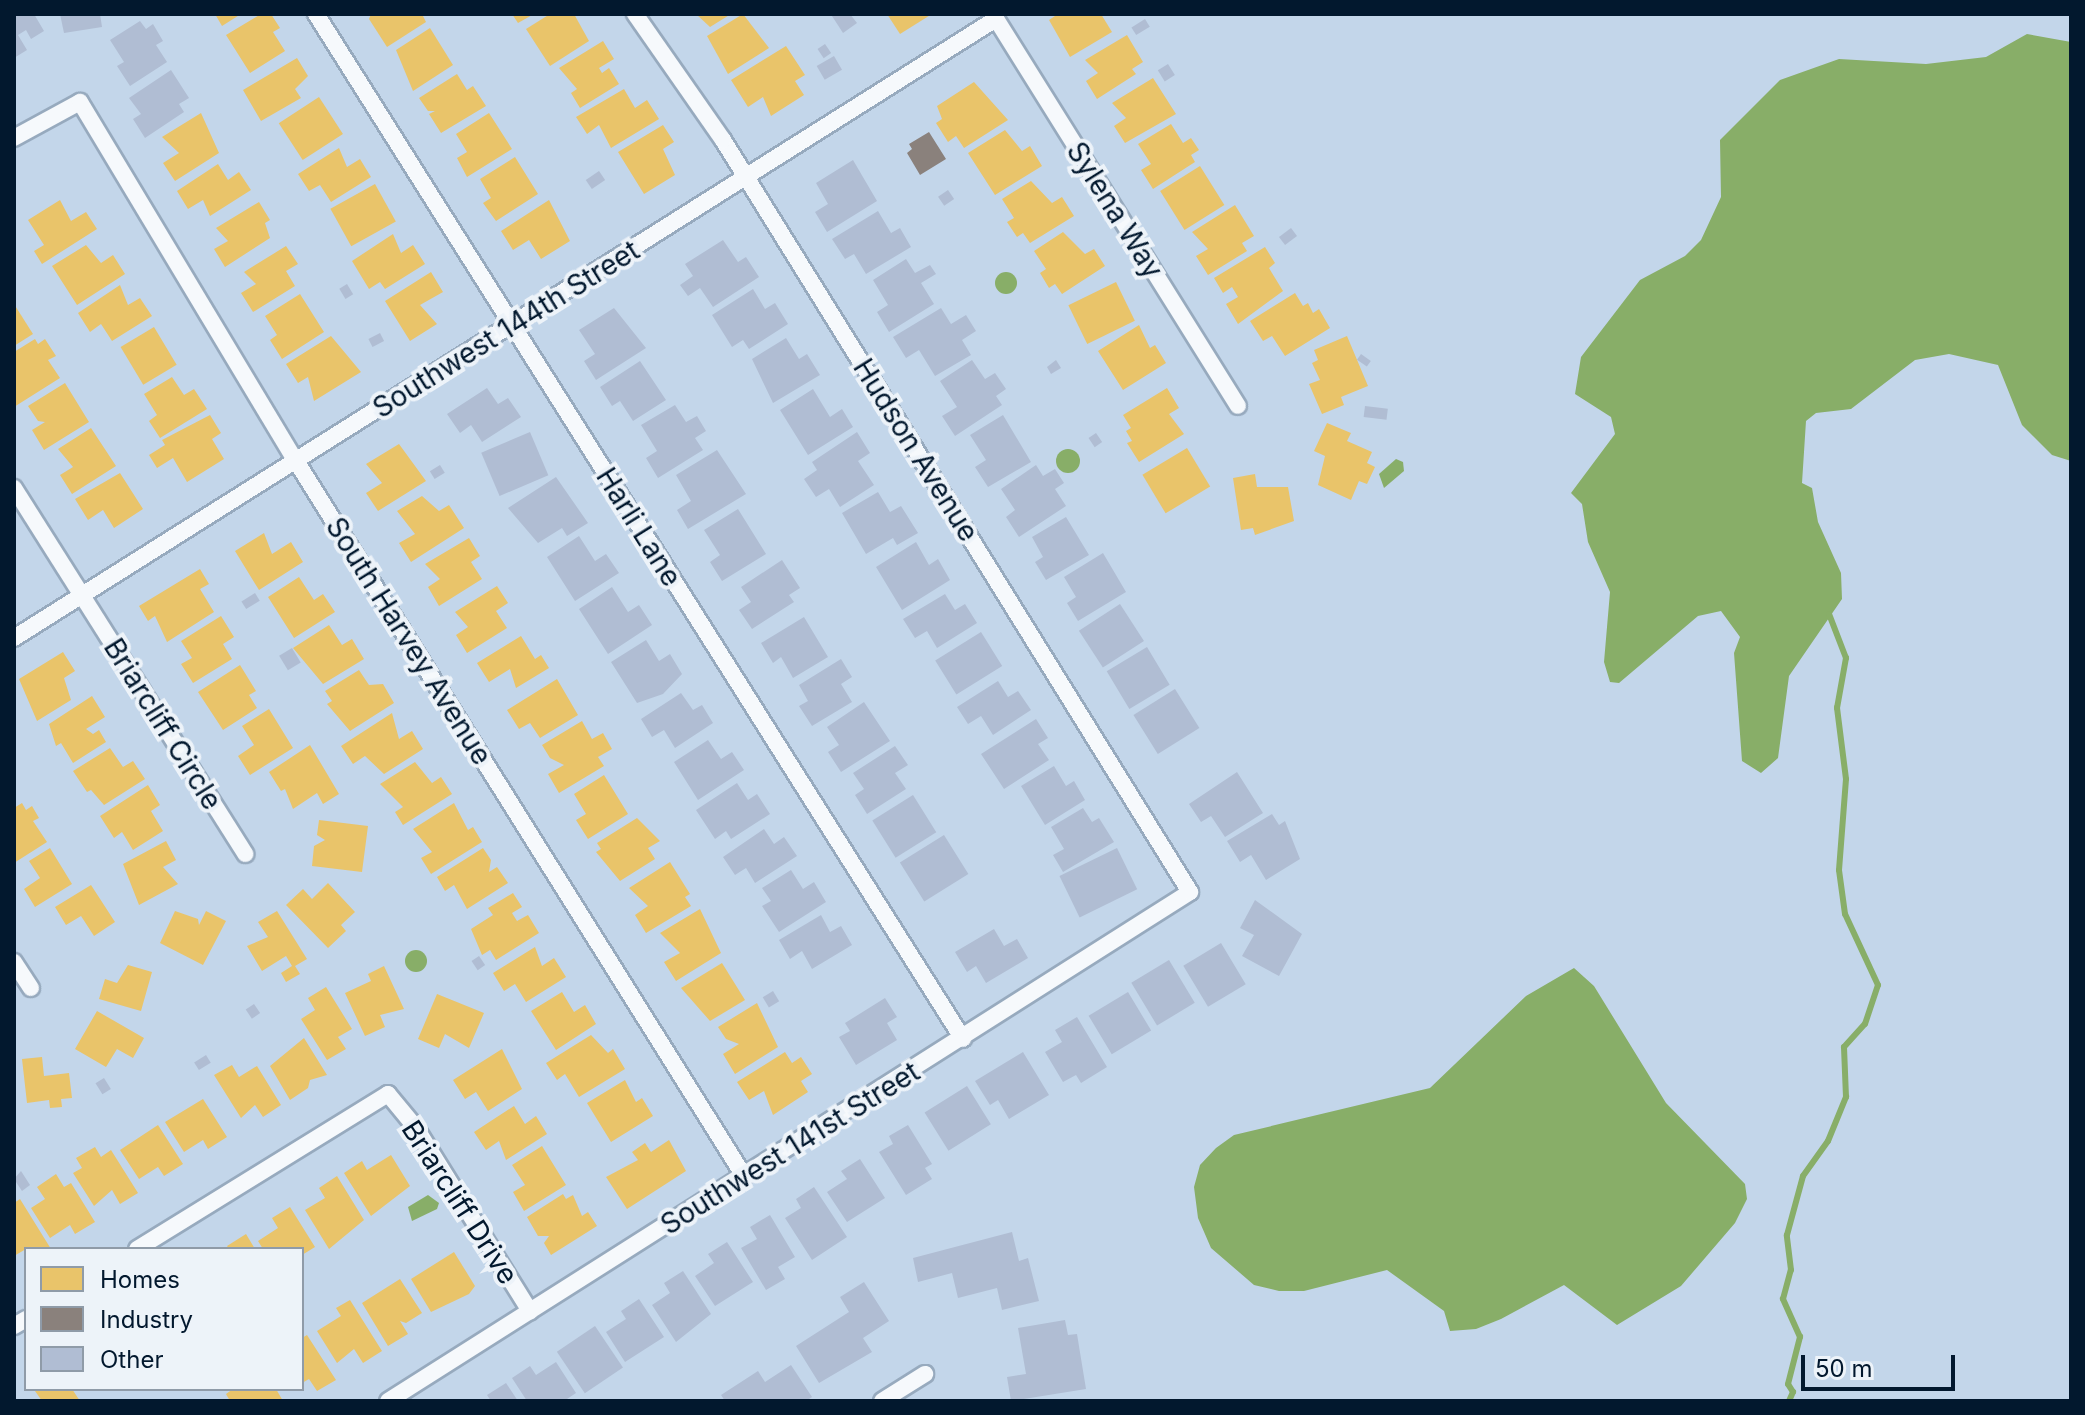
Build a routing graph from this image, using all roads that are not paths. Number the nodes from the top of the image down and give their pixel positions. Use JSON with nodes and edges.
{"nodes":[{"id":1,"x":316,"y":14,"type":"edge"},
{"id":2,"x":635,"y":14,"type":"edge"},
{"id":3,"x":994,"y":17,"type":"edge"},
{"id":4,"x":14,"y":138,"type":"edge"},
{"id":5,"x":746,"y":178,"type":"junction"},
{"id":6,"x":511,"y":326,"type":"junction"},
{"id":7,"x":1238,"y":406,"type":"dead end"},
{"id":8,"x":296,"y":461,"type":"junction"},
{"id":9,"x":14,"y":488,"type":"edge"},
{"id":10,"x":82,"y":595,"type":"junction"},
{"id":11,"x":14,"y":638,"type":"edge"},
{"id":12,"x":245,"y":854,"type":"dead end"},
{"id":13,"x":1190,"y":892,"type":"joint"},
{"id":14,"x":14,"y":962,"type":"edge"},
{"id":15,"x":31,"y":988,"type":"dead end"},
{"id":16,"x":963,"y":1039,"type":"junction"},
{"id":17,"x":744,"y":1176,"type":"junction"},
{"id":18,"x":140,"y":1247,"type":"edge"},
{"id":19,"x":530,"y":1311,"type":"junction"},
{"id":20,"x":925,"y":1374,"type":"dead end"},
{"id":21,"x":388,"y":1401,"type":"edge"},
{"id":22,"x":882,"y":1401,"type":"edge"}],
"edges":[{"from":1,"to":6,"type":"street","name":"Harli Lane"},
{"from":2,"to":5,"type":"street","name":"Hudson Avenue"},
{"from":3,"to":5,"type":"street","name":"Southwest 144th Street"},
{"from":3,"to":7,"type":"street","name":"Sylena Way"},
{"from":4,"to":8,"type":"street","name":"South Harvey Avenue"},
{"from":5,"to":6,"type":"street","name":"Southwest 144th Street"},
{"from":5,"to":13,"type":"street","name":"Hudson Avenue"},
{"from":6,"to":8,"type":"street","name":"Southwest 144th Street"},
{"from":6,"to":16,"type":"street","name":"Harli Lane"},
{"from":8,"to":10,"type":"street","name":"Southwest 144th Street"},
{"from":8,"to":17,"type":"street","name":"South Harvey Avenue"},
{"from":9,"to":10,"type":"street"},
{"from":10,"to":11,"type":"street","name":"Southwest 144th Street"},
{"from":10,"to":12,"type":"street","name":"Briarcliff Circle"},
{"from":13,"to":16,"type":"street","name":"Southwest 141st Street"},
{"from":14,"to":15,"type":"street"},
{"from":16,"to":17,"type":"street","name":"Southwest 141st Street"},
{"from":17,"to":19,"type":"street","name":"Southwest 141st Street"},
{"from":18,"to":19,"type":"street","name":"Briarcliff Drive"},
{"from":19,"to":21,"type":"street","name":"Southwest 141st Street"},
{"from":20,"to":22,"type":"street"}]}
